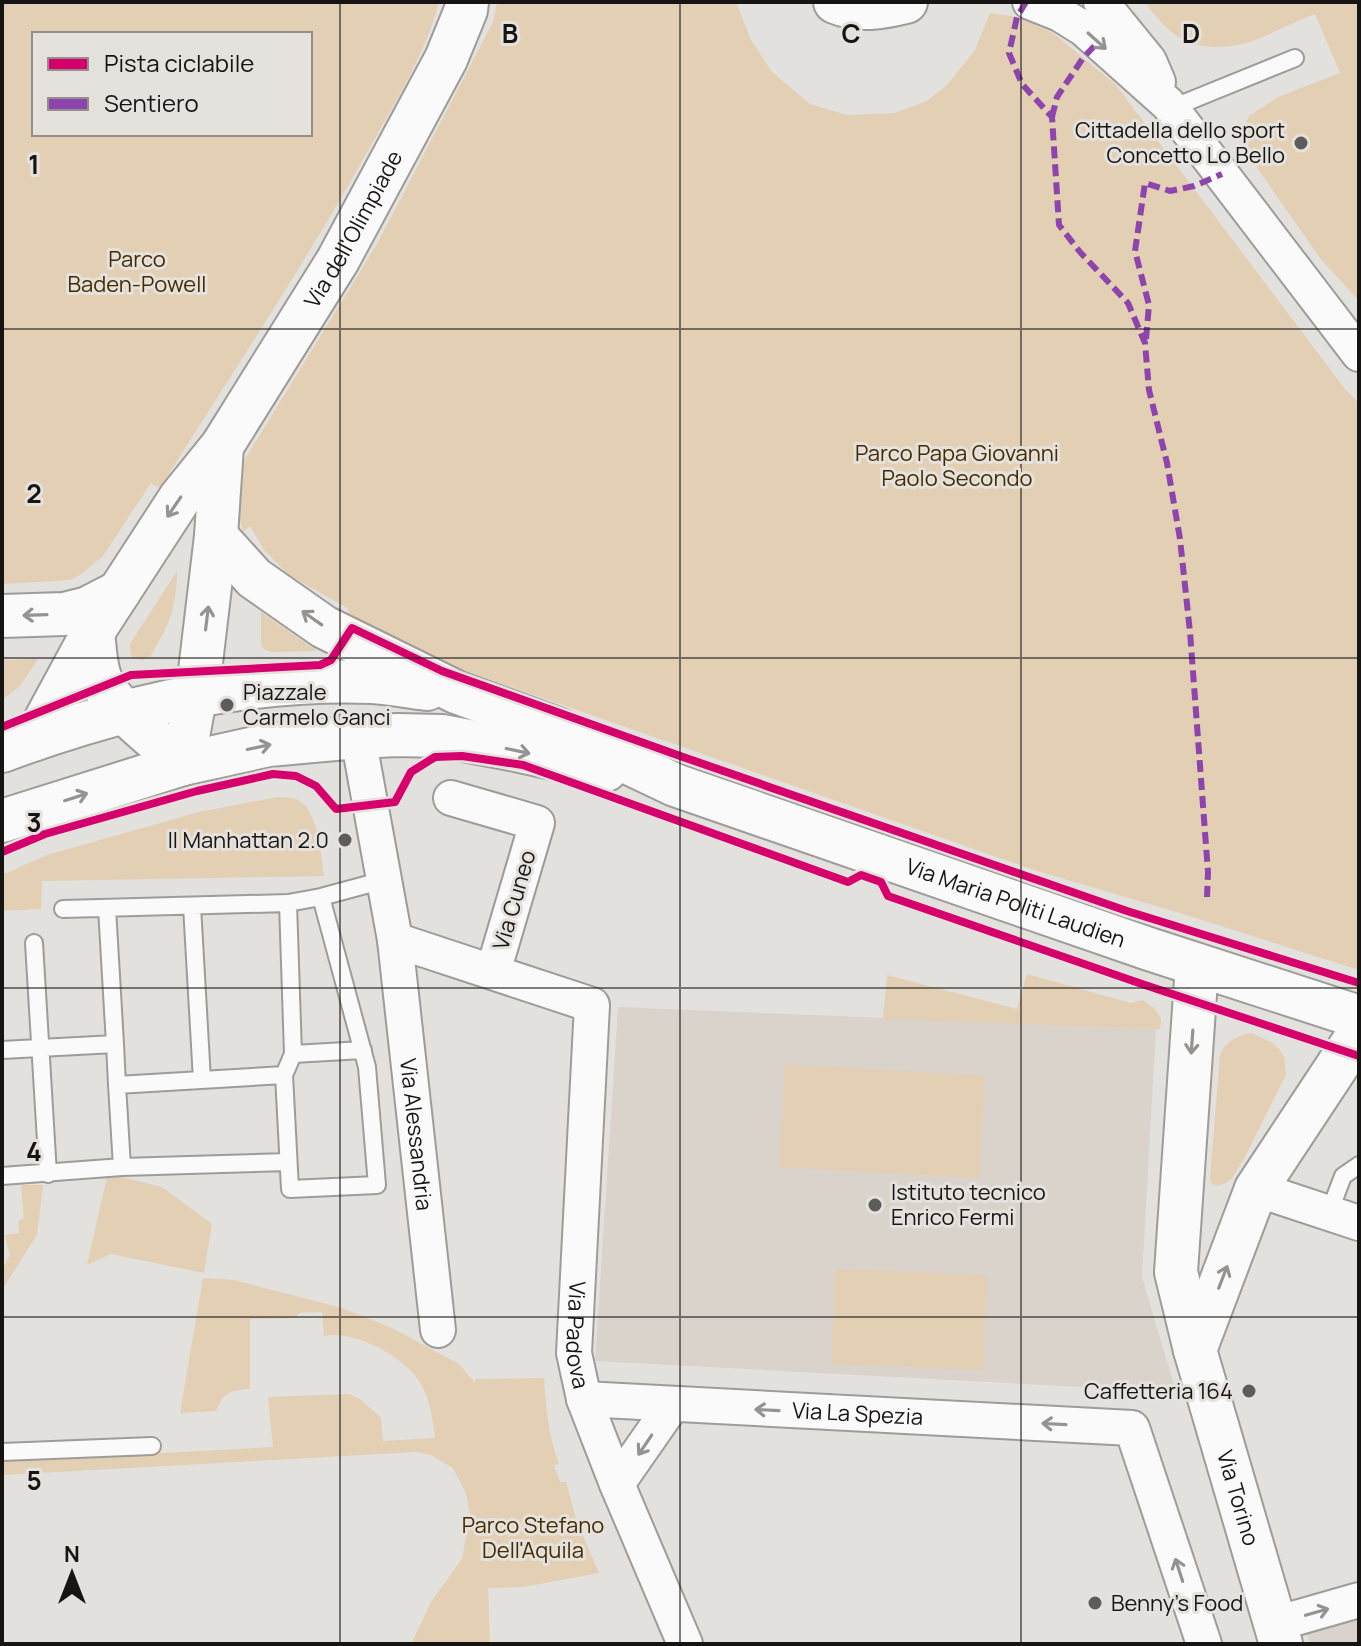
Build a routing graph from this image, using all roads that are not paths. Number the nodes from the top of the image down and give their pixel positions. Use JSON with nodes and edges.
{"nodes":[{"id":1,"x":467,"y":2,"type":"edge"},
{"id":2,"x":835,"y":2,"type":"edge"},
{"id":3,"x":906,"y":2,"type":"edge"},
{"id":4,"x":1030,"y":2,"type":"edge"},
{"id":5,"x":1101,"y":2,"type":"edge"},
{"id":6,"x":1295,"y":58,"type":"dead end"},
{"id":7,"x":1170,"y":106,"type":"junction"},
{"id":8,"x":1359,"y":354,"type":"edge"},
{"id":9,"x":222,"y":446,"type":"junction"},
{"id":10,"x":216,"y":536,"type":"junction"},
{"id":11,"x":119,"y":592,"type":"junction"},
{"id":12,"x":2,"y":616,"type":"edge"},
{"id":13,"x":93,"y":632,"type":"junction"},
{"id":14,"x":456,"y":692,"type":"junction"},
{"id":15,"x":196,"y":695,"type":"junction"},
{"id":16,"x":125,"y":712,"type":"junction"},
{"id":17,"x":358,"y":737,"type":"junction"},
{"id":18,"x":18,"y":745,"type":"edge"},
{"id":19,"x":183,"y":764,"type":"junction"},
{"id":20,"x":675,"y":785,"type":"junction"},
{"id":21,"x":451,"y":798,"type":"dead end"},
{"id":22,"x":2,"y":821,"type":"edge"},
{"id":23,"x":384,"y":880,"type":"junction"},
{"id":24,"x":321,"y":897,"type":"junction"},
{"id":25,"x":288,"y":903,"type":"junction"},
{"id":26,"x":192,"y":906,"type":"junction"},
{"id":27,"x":107,"y":908,"type":"junction"},
{"id":28,"x":63,"y":909,"type":"dead end"},
{"id":29,"x":395,"y":940,"type":"junction"},
{"id":30,"x":34,"y":943,"type":"dead end"},
{"id":31,"x":1197,"y":965,"type":"junction"},
{"id":32,"x":493,"y":972,"type":"junction"},
{"id":33,"x":1359,"y":1017,"type":"edge"},
{"id":34,"x":1359,"y":1033,"type":"edge"},
{"id":35,"x":115,"y":1044,"type":"junction"},
{"id":36,"x":40,"y":1048,"type":"junction"},
{"id":37,"x":2,"y":1050,"type":"edge"},
{"id":38,"x":363,"y":1050,"type":"junction"},
{"id":39,"x":293,"y":1054,"type":"junction"},
{"id":40,"x":284,"y":1075,"type":"junction"},
{"id":41,"x":202,"y":1080,"type":"junction"},
{"id":42,"x":117,"y":1085,"type":"junction"},
{"id":43,"x":288,"y":1162,"type":"junction"},
{"id":44,"x":1359,"y":1165,"type":"edge"},
{"id":45,"x":122,"y":1167,"type":"junction"},
{"id":46,"x":48,"y":1174,"type":"junction"},
{"id":47,"x":2,"y":1176,"type":"edge"},
{"id":48,"x":1181,"y":1193,"type":"junction"},
{"id":49,"x":1252,"y":1198,"type":"junction"},
{"id":50,"x":1344,"y":1218,"type":"edge"},
{"id":51,"x":438,"y":1330,"type":"dead end"},
{"id":52,"x":1195,"y":1350,"type":"junction"},
{"id":53,"x":584,"y":1399,"type":"junction"},
{"id":54,"x":672,"y":1405,"type":"junction"},
{"id":55,"x":152,"y":1446,"type":"dead end"},
{"id":56,"x":2,"y":1452,"type":"edge"},
{"id":57,"x":617,"y":1484,"type":"junction"},
{"id":58,"x":1359,"y":1600,"type":"edge"},
{"id":59,"x":1273,"y":1637,"type":"edge"},
{"id":60,"x":685,"y":1644,"type":"edge"},
{"id":61,"x":1204,"y":1644,"type":"edge"}],
"edges":[{"from":1,"to":9,"type":"street","name":"Via dell'Olimpiade"},
{"from":2,"to":3,"type":"street"},
{"from":4,"to":7,"type":"street","one_way":true},
{"from":5,"to":7,"type":"street"},
{"from":6,"to":7,"type":"lane"},
{"from":7,"to":8,"type":"street"},
{"from":9,"to":10,"type":"street"},
{"from":9,"to":11,"type":"street","name":"Via dell'Olimpiade","one_way":true},
{"from":14,"to":10,"type":"street","one_way":true},
{"from":15,"to":10,"type":"street","one_way":true},
{"from":11,"to":12,"type":"street","one_way":true},
{"from":11,"to":13,"type":"street","name":"Via dell'Olimpiade"},
{"from":13,"to":16,"type":"street"},
{"from":13,"to":18,"type":"street","name":"Via dell'Olimpiade"},
{"from":14,"to":15,"type":"street"},
{"from":14,"to":20,"type":"street"},
{"from":15,"to":16,"type":"street"},
{"from":15,"to":19,"type":"street"},
{"from":16,"to":18,"type":"street"},
{"from":16,"to":19,"type":"street"},
{"from":19,"to":17,"type":"street","one_way":true},
{"from":17,"to":20,"type":"street","one_way":true},
{"from":17,"to":23,"type":"street","name":"Via Alessandria"},
{"from":22,"to":19,"type":"street","one_way":true},
{"from":20,"to":31,"type":"street","name":"Via Maria Politi Laudien"},
{"from":21,"to":32,"type":"street","name":"Via Cuneo"},
{"from":23,"to":24,"type":"lane"},
{"from":23,"to":29,"type":"street","name":"Via Alessandria"},
{"from":24,"to":25,"type":"lane"},
{"from":24,"to":38,"type":"lane"},
{"from":25,"to":26,"type":"lane"},
{"from":25,"to":39,"type":"lane"},
{"from":26,"to":27,"type":"lane"},
{"from":26,"to":41,"type":"lane"},
{"from":27,"to":28,"type":"lane"},
{"from":27,"to":35,"type":"lane"},
{"from":29,"to":32,"type":"street"},
{"from":29,"to":51,"type":"street","name":"Via Alessandria"},
{"from":30,"to":36,"type":"lane"},
{"from":31,"to":33,"type":"street","name":"Via Maria Politi Laudien"},
{"from":31,"to":48,"type":"street","name":"Via Torino","one_way":true},
{"from":32,"to":53,"type":"street","name":"Via Padova"},
{"from":34,"to":49,"type":"street"},
{"from":35,"to":36,"type":"lane"},
{"from":35,"to":42,"type":"lane"},
{"from":36,"to":37,"type":"lane"},
{"from":36,"to":46,"type":"lane"},
{"from":38,"to":39,"type":"lane"},
{"from":38,"to":43,"type":"lane"},
{"from":39,"to":40,"type":"lane"},
{"from":40,"to":41,"type":"lane"},
{"from":40,"to":43,"type":"lane"},
{"from":41,"to":42,"type":"lane"},
{"from":42,"to":45,"type":"lane"},
{"from":43,"to":45,"type":"lane"},
{"from":44,"to":50,"type":"lane"},
{"from":45,"to":46,"type":"lane"},
{"from":46,"to":47,"type":"lane"},
{"from":48,"to":49,"type":"street"},
{"from":48,"to":52,"type":"street","name":"Via Torino"},
{"from":49,"to":50,"type":"street"},
{"from":52,"to":49,"type":"street","one_way":true},
{"from":52,"to":59,"type":"street","name":"Via Torino"},
{"from":53,"to":54,"type":"street","name":"Via La Spezia"},
{"from":53,"to":57,"type":"street","name":"Via Padova"},
{"from":54,"to":57,"type":"street","one_way":true},
{"from":61,"to":54,"type":"street","name":"Via La Spezia","one_way":true},
{"from":55,"to":56,"type":"lane"},
{"from":57,"to":60,"type":"street","name":"Via Padova"},
{"from":59,"to":58,"type":"street","one_way":true}]}
